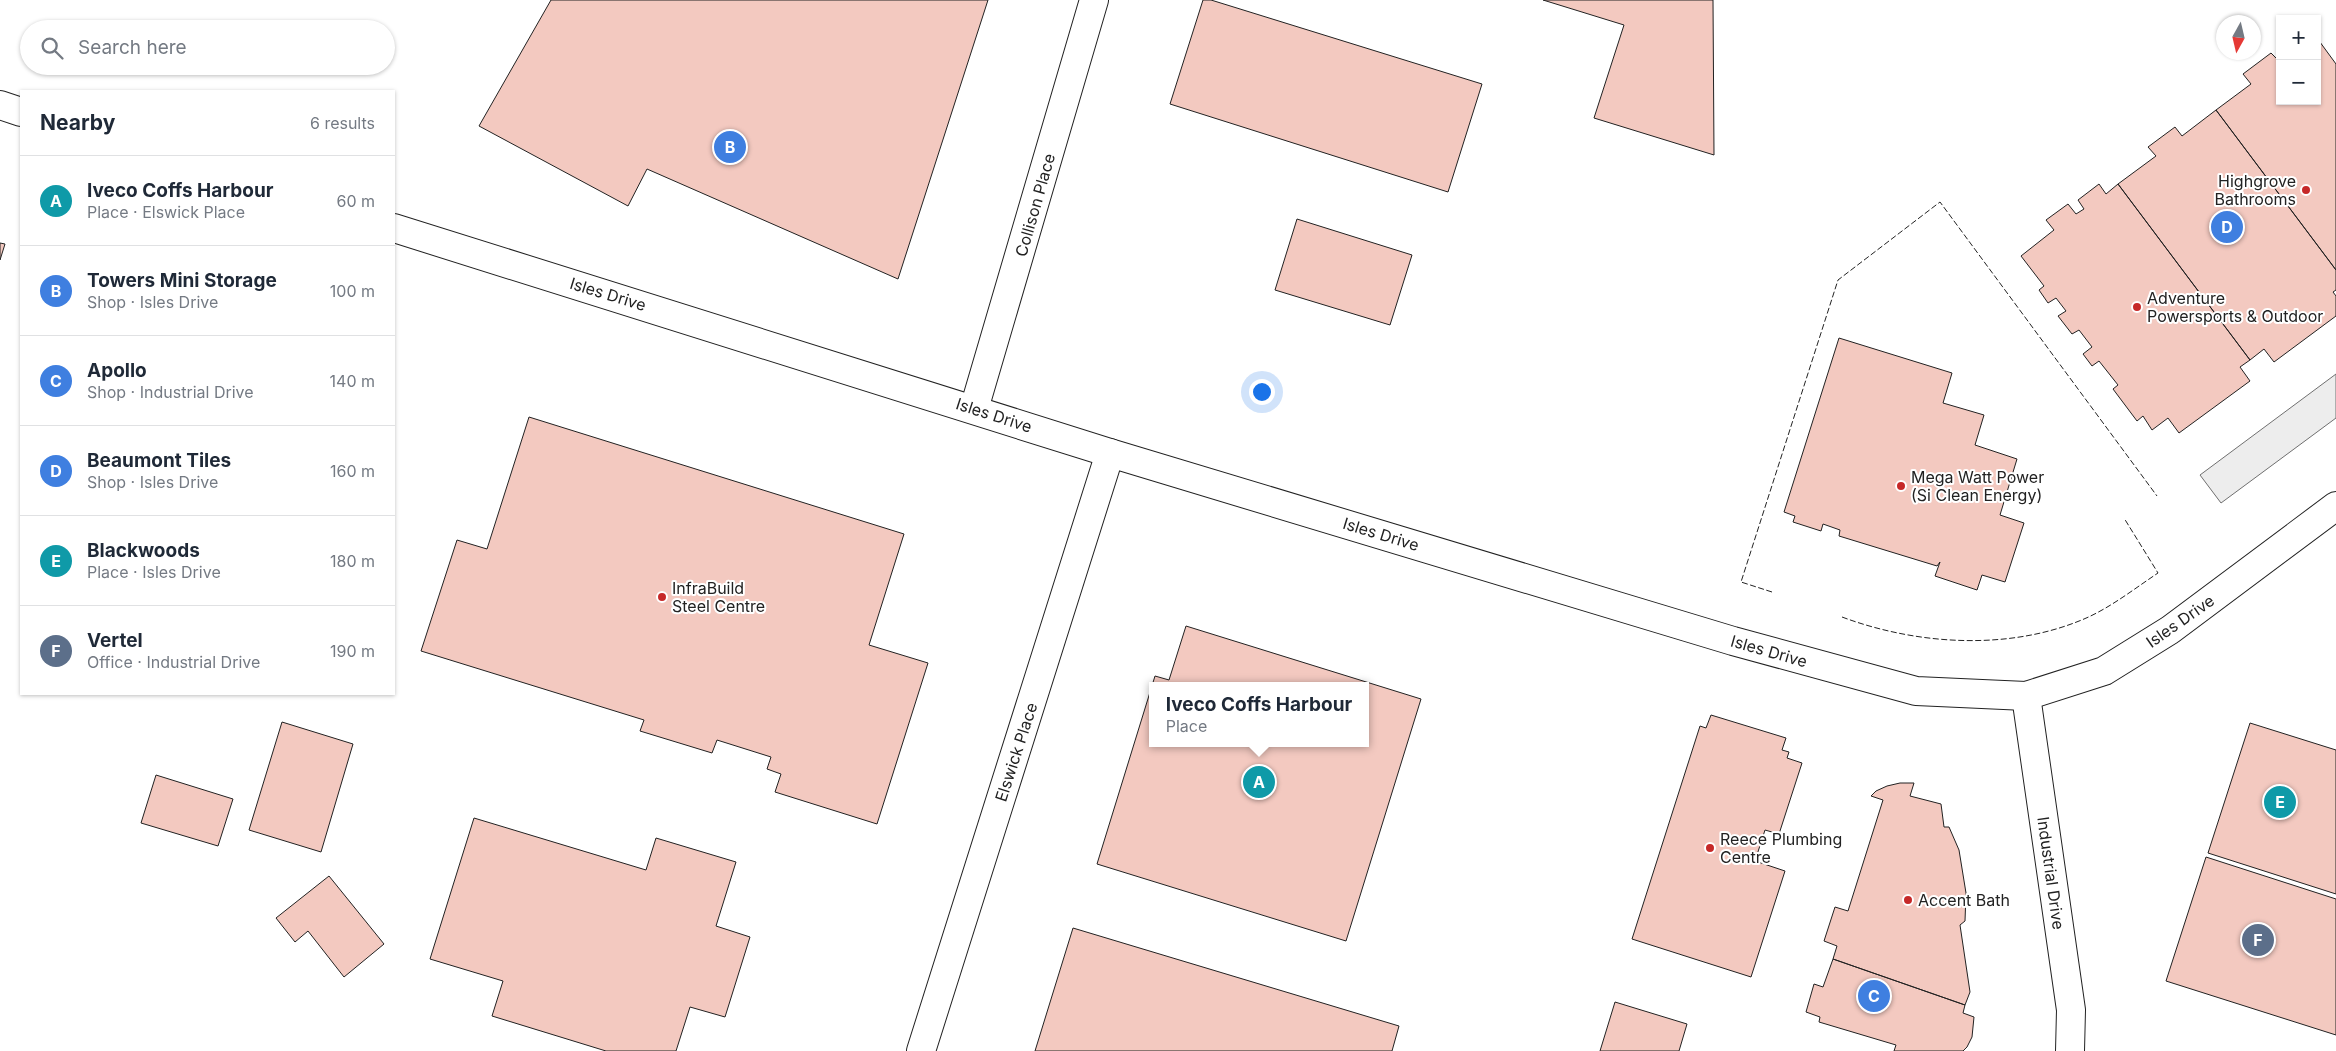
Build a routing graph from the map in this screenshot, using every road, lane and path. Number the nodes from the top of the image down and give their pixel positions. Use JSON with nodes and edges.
{"nodes":[{"id":1,"x":1094,"y":0,"type":"edge"},
{"id":2,"x":0,"y":105,"type":"edge"},
{"id":3,"x":20,"y":112,"type":"edge"},
{"id":4,"x":395,"y":228,"type":"edge"},
{"id":5,"x":974,"y":408,"type":"junction"},
{"id":6,"x":1110,"y":453,"type":"junction"},
{"id":7,"x":2336,"y":506,"type":"edge"},
{"id":8,"x":2026,"y":696,"type":"junction"},
{"id":9,"x":921,"y":1051,"type":"edge"},
{"id":10,"x":2070,"y":1051,"type":"edge"}],
"edges":[{"from":1,"to":5,"type":"street","name":"Collison Place"},
{"from":2,"to":3,"type":"street"},
{"from":4,"to":5,"type":"street","name":"Isles Drive"},
{"from":5,"to":6,"type":"street","name":"Isles Drive"},
{"from":6,"to":8,"type":"street","name":"Isles Drive"},
{"from":6,"to":9,"type":"street","name":"Elswick Place"},
{"from":7,"to":8,"type":"street","name":"Isles Drive"},
{"from":8,"to":10,"type":"street","name":"Industrial Drive"}]}
